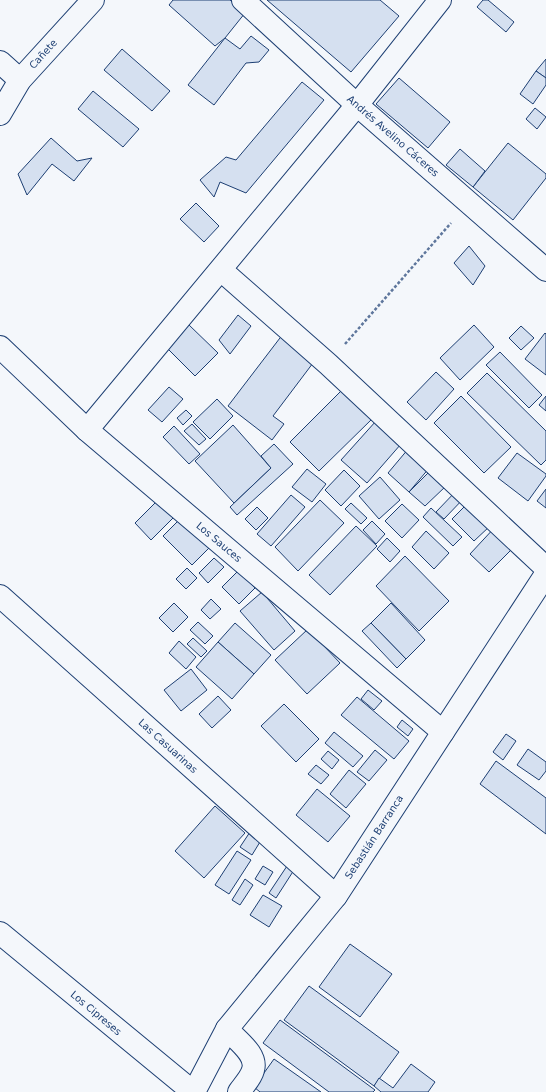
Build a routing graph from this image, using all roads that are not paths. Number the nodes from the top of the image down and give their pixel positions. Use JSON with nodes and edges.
{"nodes":[{"id":1,"x":92,"y":0,"type":"edge"},
{"id":2,"x":243,"y":0,"type":"edge"},
{"id":3,"x":440,"y":0,"type":"edge"},
{"id":4,"x":0,"y":62,"type":"edge"},
{"id":5,"x":20,"y":80,"type":"junction"},
{"id":6,"x":357,"y":105,"type":"junction"},
{"id":7,"x":0,"y":114,"type":"edge"},
{"id":8,"x":221,"y":270,"type":"junction"},
{"id":9,"x":546,"y":270,"type":"edge"},
{"id":10,"x":0,"y":347,"type":"edge"},
{"id":11,"x":87,"y":430,"type":"junction"},
{"id":12,"x":546,"y":568,"type":"edge"},
{"id":13,"x":546,"y":574,"type":"edge"},
{"id":14,"x":0,"y":596,"type":"edge"},
{"id":15,"x":443,"y":732,"type":"junction"},
{"id":16,"x":336,"y":896,"type":"junction"},
{"id":17,"x":0,"y":933,"type":"edge"},
{"id":18,"x":227,"y":1029,"type":"junction"},
{"id":19,"x":194,"y":1092,"type":"edge"},
{"id":20,"x":239,"y":1092,"type":"edge"}],
"edges":[{"from":1,"to":5,"type":"street","name":"Cañete"},
{"from":2,"to":6,"type":"street","name":"Andrés Avelino Cáceres"},
{"from":3,"to":6,"type":"street"},
{"from":4,"to":5,"type":"street"},
{"from":5,"to":7,"type":"street","name":"Cañete"},
{"from":6,"to":8,"type":"street"},
{"from":6,"to":9,"type":"street","name":"Andrés Avelino Cáceres"},
{"from":8,"to":11,"type":"street"},
{"from":8,"to":12,"type":"street"},
{"from":10,"to":11,"type":"street","name":"Los Sauces"},
{"from":11,"to":15,"type":"street","name":"Los Sauces"},
{"from":13,"to":15,"type":"street","name":"Sebastián Barranca"},
{"from":14,"to":16,"type":"street","name":"Las Casuarinas"},
{"from":15,"to":16,"type":"street","name":"Sebastián Barranca"},
{"from":16,"to":18,"type":"street","name":"Sebastián Barranca"},
{"from":17,"to":19,"type":"street","name":"Los Cipreses"},
{"from":18,"to":19,"type":"street","name":"Sebastián Barranca"},
{"from":18,"to":20,"type":"street"}]}
